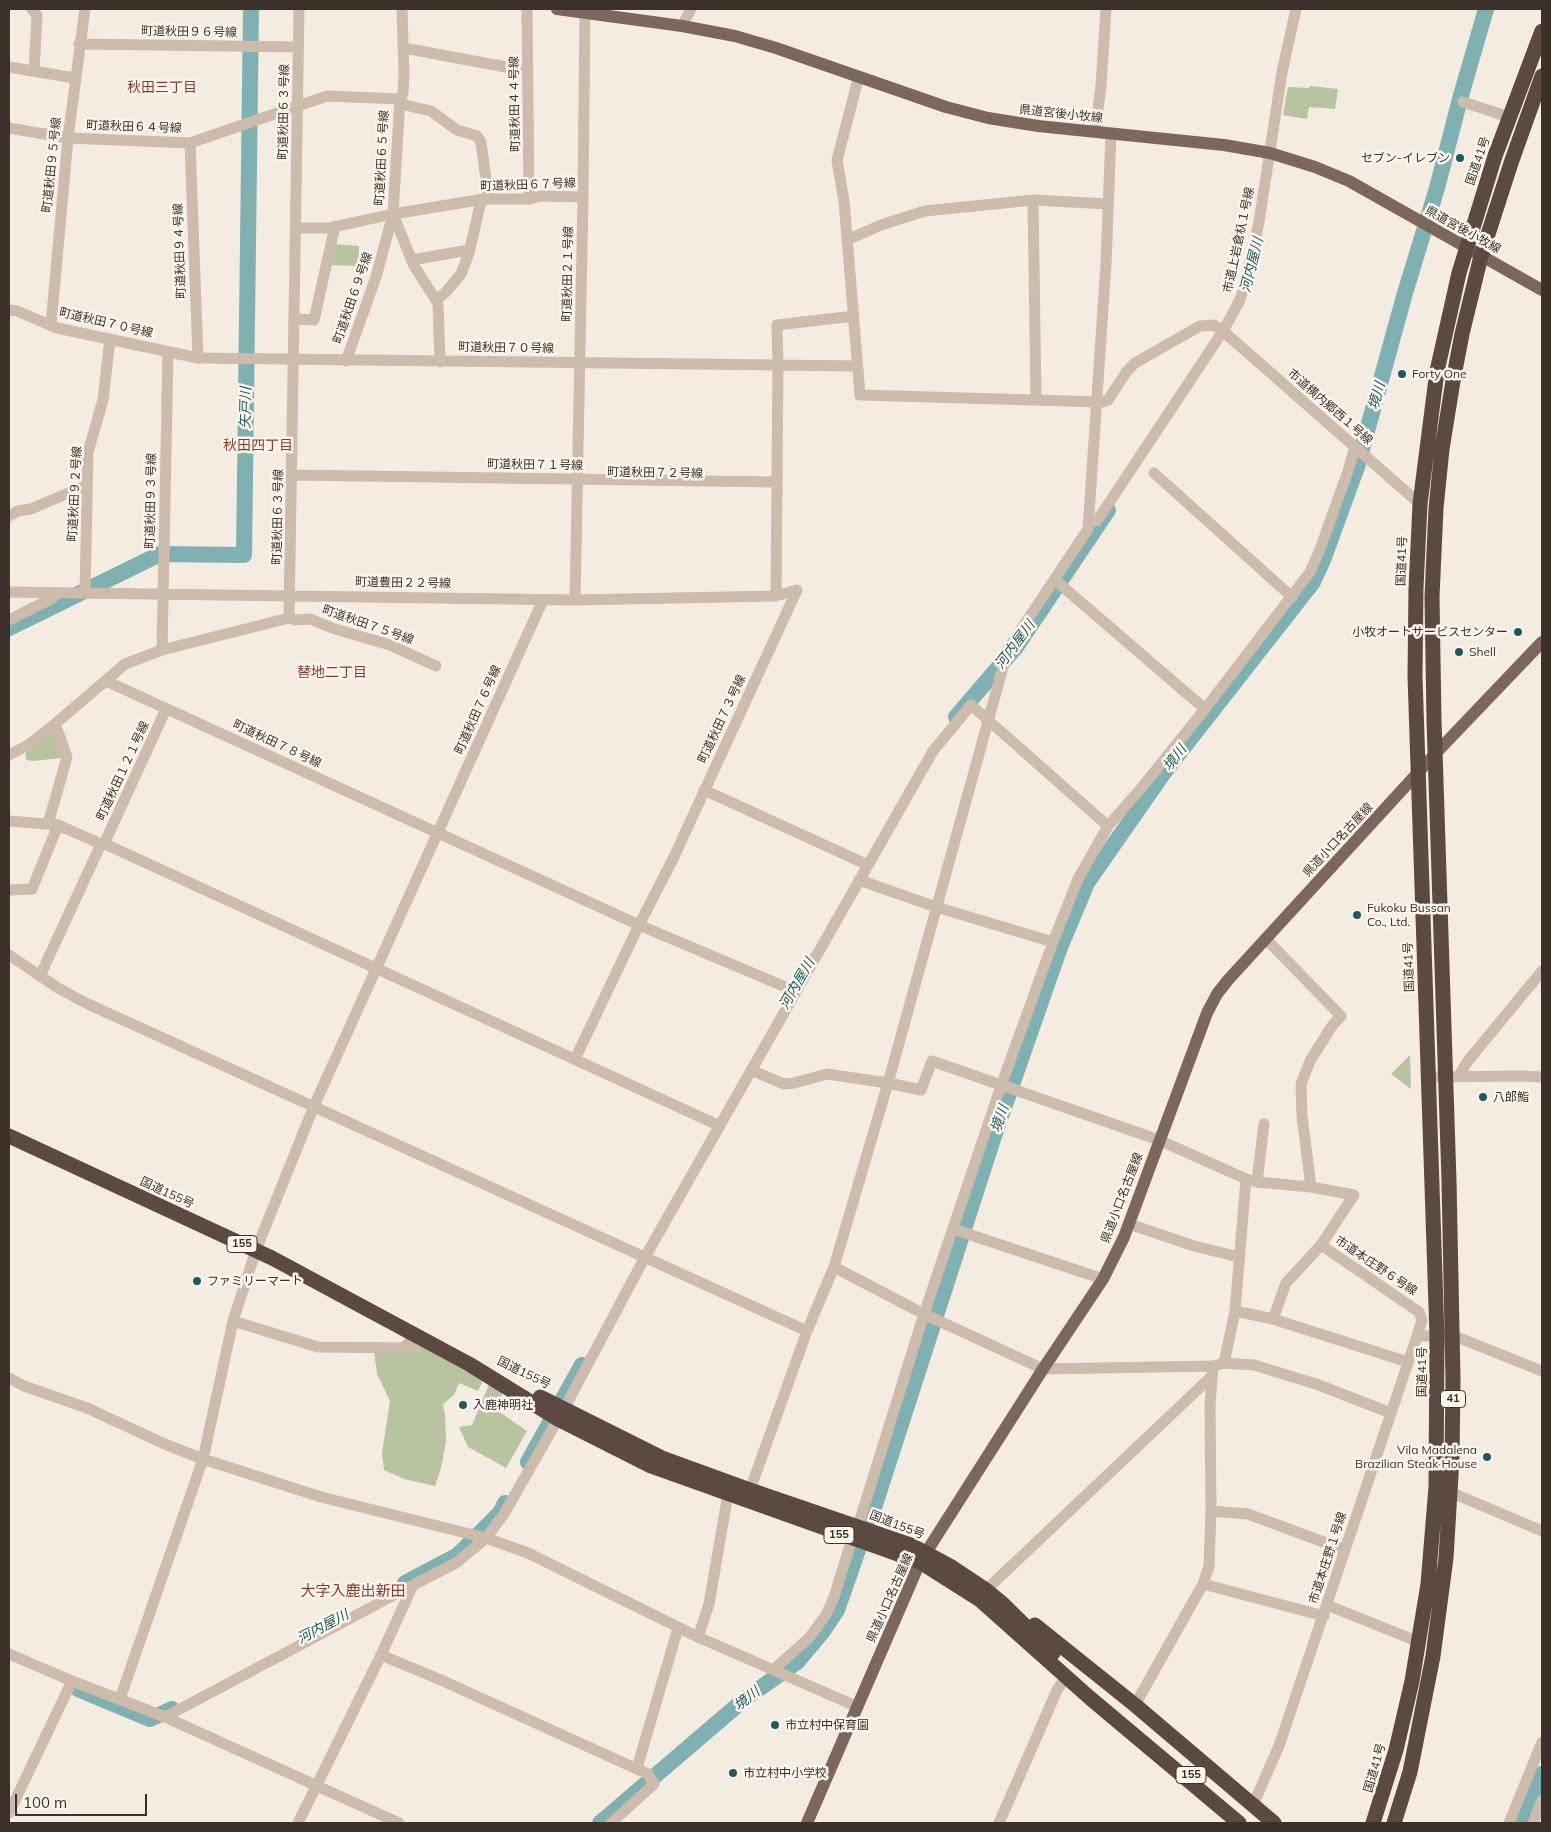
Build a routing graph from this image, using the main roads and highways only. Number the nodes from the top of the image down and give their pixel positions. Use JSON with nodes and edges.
{"nodes":[{"id":1,"x":557,"y":9,"type":"edge"},
{"id":2,"x":585,"y":11,"type":"edge"},
{"id":3,"x":1542,"y":31,"type":"edge"},
{"id":4,"x":1542,"y":76,"type":"edge"},
{"id":5,"x":1466,"y":247,"type":"junction"},
{"id":6,"x":1481,"y":256,"type":"junction"},
{"id":7,"x":1542,"y":290,"type":"edge"},
{"id":8,"x":1542,"y":642,"type":"edge"},
{"id":9,"x":1435,"y":754,"type":"junction"},
{"id":10,"x":1418,"y":773,"type":"junction"},
{"id":11,"x":9,"y":1136,"type":"edge"},
{"id":12,"x":1444,"y":1336,"type":"junction"},
{"id":13,"x":561,"y":1414,"type":"junction"},
{"id":14,"x":855,"y":1533,"type":"junction"},
{"id":15,"x":923,"y":1558,"type":"junction"},
{"id":16,"x":1003,"y":1604,"type":"junction"},
{"id":17,"x":1090,"y":1698,"type":"junction"},
{"id":18,"x":1132,"y":1729,"type":"junction"},
{"id":19,"x":807,"y":1823,"type":"edge"},
{"id":20,"x":1228,"y":1823,"type":"edge"},
{"id":21,"x":1239,"y":1823,"type":"edge"},
{"id":22,"x":1248,"y":1823,"type":"edge"},
{"id":23,"x":1274,"y":1823,"type":"edge"},
{"id":24,"x":1373,"y":1823,"type":"edge"},
{"id":25,"x":1394,"y":1823,"type":"edge"}],
"edges":[{"from":1,"to":2,"type":"main road","name":"県道宮後小牧線"},
{"from":2,"to":5,"type":"main road","name":"県道宮後小牧線"},
{"from":3,"to":5,"type":"highway","name":"国道41号","number":"41"},
{"from":4,"to":6,"type":"highway","name":"国道41号","number":"41"},
{"from":5,"to":6,"type":"main road","name":"県道宮後小牧線"},
{"from":5,"to":10,"type":"highway","name":"国道41号","number":"41"},
{"from":6,"to":7,"type":"main road","name":"県道宮後小牧線"},
{"from":6,"to":9,"type":"highway","name":"国道41号","number":"41"},
{"from":8,"to":9,"type":"main road","name":"県道小口名古屋線"},
{"from":9,"to":10,"type":"main road","name":"県道小口名古屋線"},
{"from":9,"to":12,"type":"highway","name":"国道41号","number":"41"},
{"from":10,"to":12,"type":"highway","name":"国道41号","number":"41"},
{"from":10,"to":15,"type":"main road","name":"県道小口名古屋線"},
{"from":11,"to":13,"type":"highway","name":"国道155号","number":"155"},
{"from":12,"to":24,"type":"highway","name":"国道41号","number":"41"},
{"from":12,"to":25,"type":"highway","name":"国道41号","number":"41"},
{"from":13,"to":14,"type":"highway","name":"国道155号","number":"155"},
{"from":13,"to":14,"type":"highway","name":"国道155号","number":"155"},
{"from":14,"to":15,"type":"highway","name":"国道155号","number":"155"},
{"from":15,"to":16,"type":"highway","name":"国道155号","number":"155"},
{"from":15,"to":17,"type":"highway","name":"国道155号","number":"155"},
{"from":15,"to":19,"type":"main road","name":"県道小口名古屋線"},
{"from":16,"to":18,"type":"highway","name":"国道155号","number":"155"},
{"from":16,"to":23,"type":"highway","number":"155"},
{"from":17,"to":18,"type":"highway","name":"国道155号","number":"155"},
{"from":17,"to":20,"type":"highway","number":"155"},
{"from":18,"to":21,"type":"highway","name":"国道155号","number":"155"},
{"from":18,"to":22,"type":"highway","name":"国道155号","number":"155"}]}
